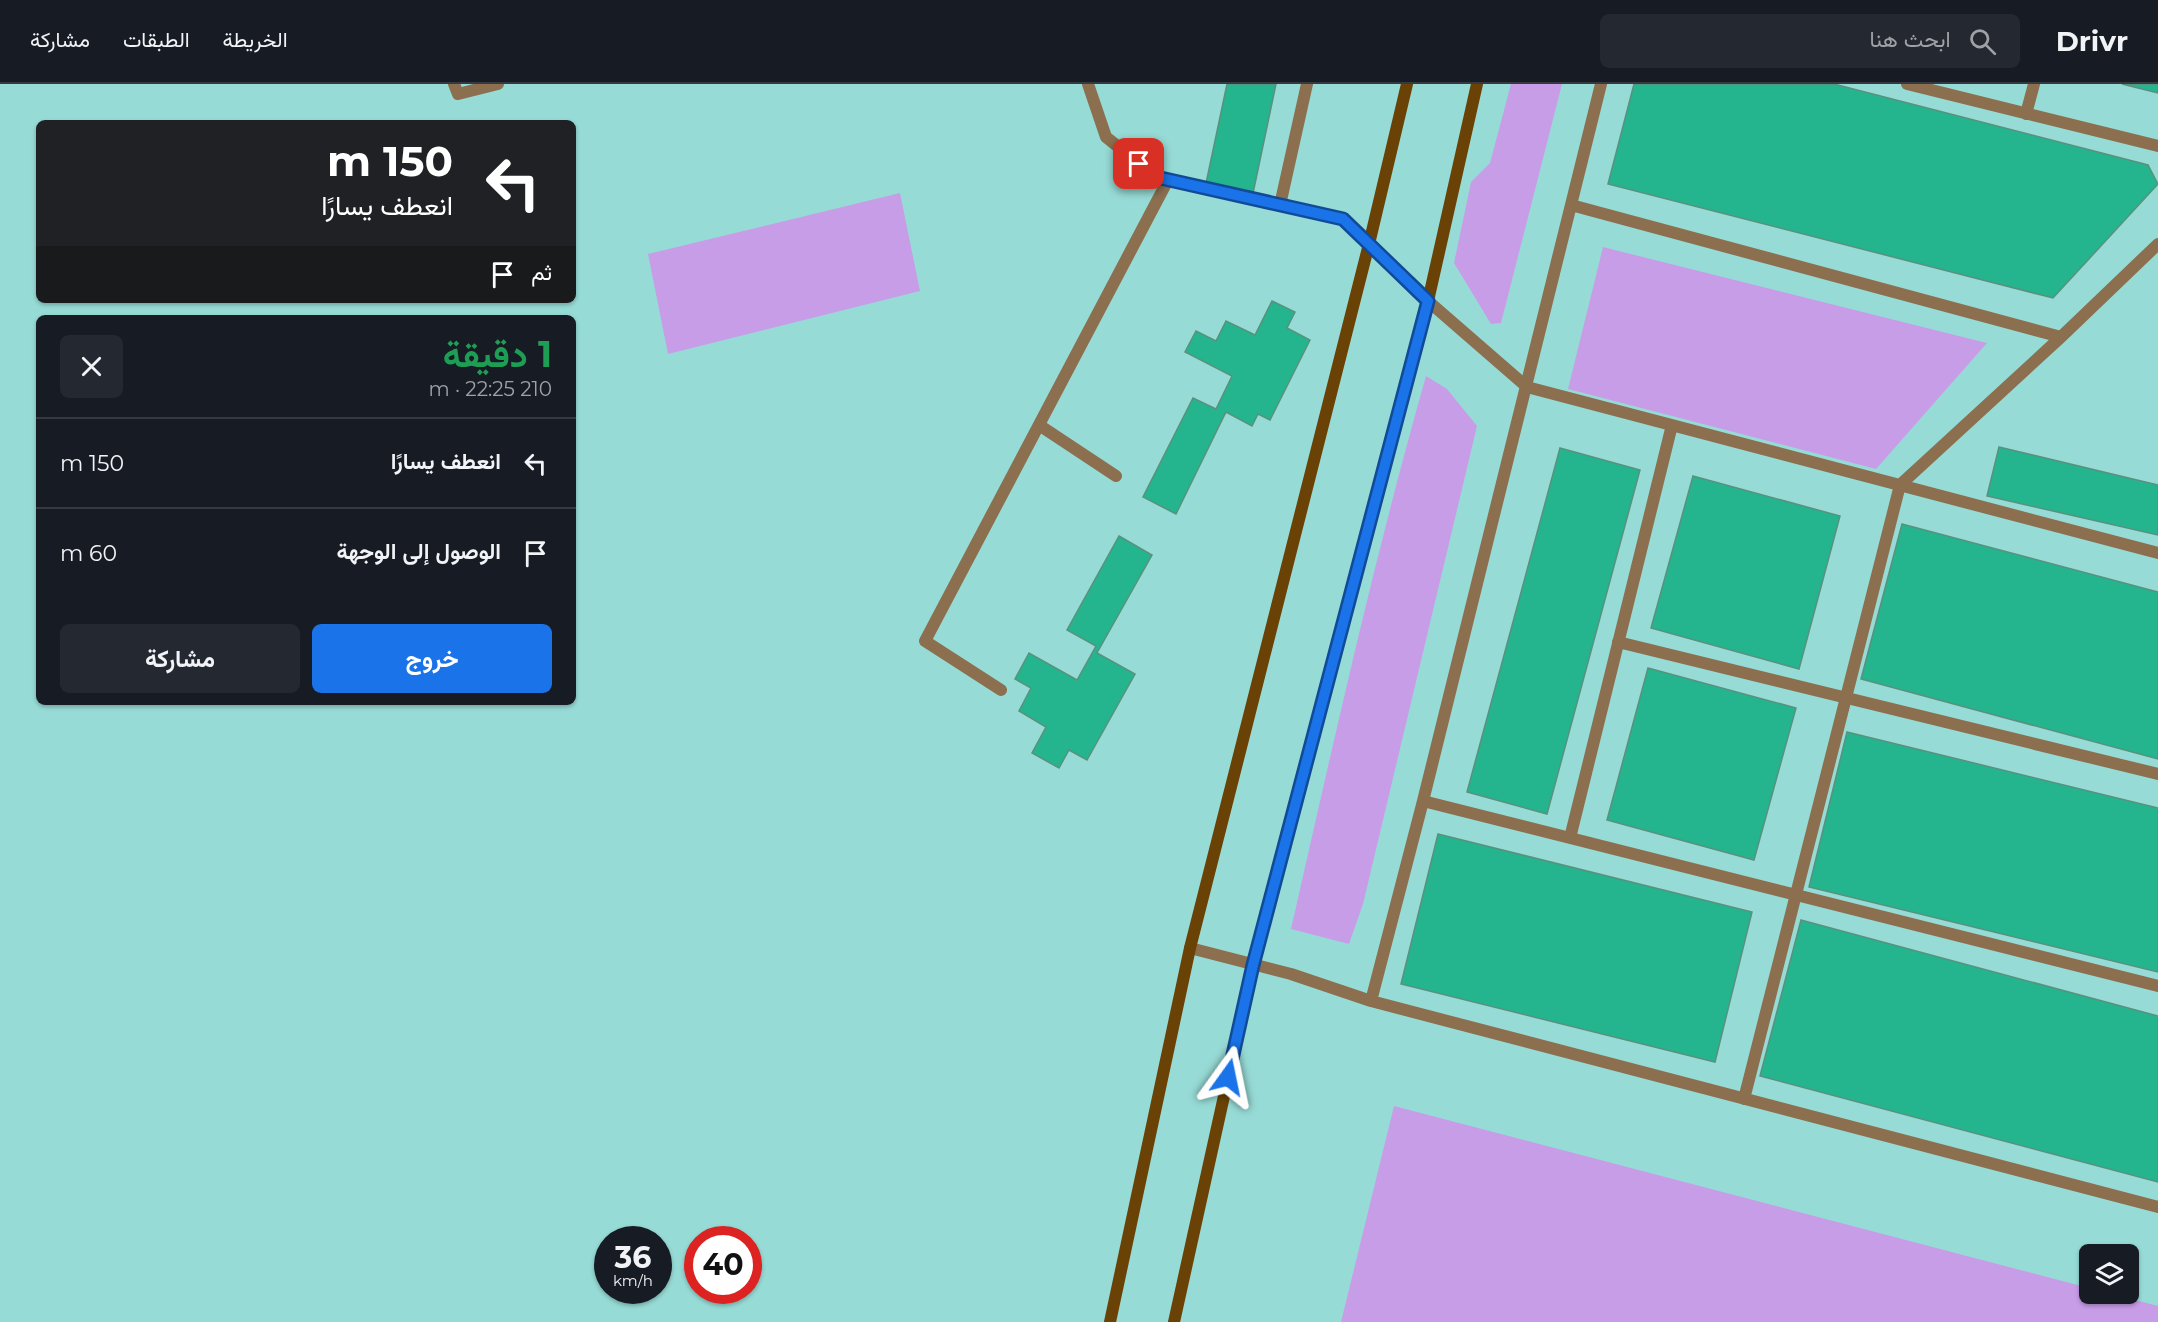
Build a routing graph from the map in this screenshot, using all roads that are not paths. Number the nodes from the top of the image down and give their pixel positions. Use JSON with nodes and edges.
{"nodes":[{"id":1,"x":454,"y":84,"type":"edge"},
{"id":2,"x":498,"y":84,"type":"edge"},
{"id":3,"x":1088,"y":84,"type":"edge"},
{"id":4,"x":1307,"y":84,"type":"edge"},
{"id":5,"x":1407,"y":84,"type":"edge"},
{"id":6,"x":1478,"y":84,"type":"edge"},
{"id":7,"x":1601,"y":84,"type":"edge"},
{"id":8,"x":1907,"y":84,"type":"edge"},
{"id":9,"x":2034,"y":84,"type":"edge"},
{"id":10,"x":2026,"y":114,"type":"junction"},
{"id":11,"x":2158,"y":146,"type":"edge"},
{"id":12,"x":1168,"y":180,"type":"junction"},
{"id":13,"x":1280,"y":205,"type":"junction"},
{"id":14,"x":1571,"y":205,"type":"junction"},
{"id":15,"x":1369,"y":244,"type":"junction"},
{"id":16,"x":2158,"y":244,"type":"edge"},
{"id":17,"x":1428,"y":301,"type":"junction"},
{"id":18,"x":2061,"y":337,"type":"junction"},
{"id":19,"x":1527,"y":387,"type":"junction"},
{"id":20,"x":1039,"y":425,"type":"junction"},
{"id":21,"x":1672,"y":425,"type":"junction"},
{"id":22,"x":1116,"y":476,"type":"dead end"},
{"id":23,"x":1900,"y":485,"type":"junction"},
{"id":24,"x":2158,"y":553,"type":"edge"},
{"id":25,"x":1618,"y":642,"type":"junction"},
{"id":26,"x":1001,"y":690,"type":"dead end"},
{"id":27,"x":1846,"y":698,"type":"junction"},
{"id":28,"x":2158,"y":774,"type":"edge"},
{"id":29,"x":1423,"y":801,"type":"junction"},
{"id":30,"x":1570,"y":837,"type":"junction"},
{"id":31,"x":1796,"y":894,"type":"junction"},
{"id":32,"x":1190,"y":948,"type":"junction"},
{"id":33,"x":1253,"y":965,"type":"junction"},
{"id":34,"x":2158,"y":986,"type":"edge"},
{"id":35,"x":1371,"y":1001,"type":"junction"},
{"id":36,"x":1744,"y":1099,"type":"junction"},
{"id":37,"x":2158,"y":1207,"type":"edge"},
{"id":38,"x":1110,"y":1322,"type":"edge"},
{"id":39,"x":1174,"y":1322,"type":"edge"}],
"edges":[{"from":1,"to":2,"type":"street"},
{"from":3,"to":12,"type":"street"},
{"from":4,"to":13,"type":"street"},
{"from":5,"to":15,"type":"street"},
{"from":6,"to":17,"type":"street"},
{"from":7,"to":14,"type":"street"},
{"from":8,"to":10,"type":"street"},
{"from":9,"to":10,"type":"street"},
{"from":10,"to":11,"type":"street"},
{"from":12,"to":13,"type":"street"},
{"from":12,"to":20,"type":"street"},
{"from":13,"to":15,"type":"street"},
{"from":14,"to":18,"type":"street"},
{"from":14,"to":19,"type":"street"},
{"from":15,"to":17,"type":"street"},
{"from":15,"to":32,"type":"street"},
{"from":16,"to":18,"type":"street"},
{"from":17,"to":19,"type":"street"},
{"from":17,"to":33,"type":"street"},
{"from":18,"to":23,"type":"street"},
{"from":19,"to":21,"type":"street"},
{"from":19,"to":29,"type":"street"},
{"from":20,"to":22,"type":"street"},
{"from":20,"to":26,"type":"street"},
{"from":21,"to":23,"type":"street"},
{"from":21,"to":25,"type":"street"},
{"from":23,"to":24,"type":"street"},
{"from":23,"to":27,"type":"street"},
{"from":25,"to":27,"type":"street"},
{"from":25,"to":30,"type":"street"},
{"from":27,"to":28,"type":"street"},
{"from":27,"to":31,"type":"street"},
{"from":29,"to":30,"type":"street"},
{"from":29,"to":35,"type":"street"},
{"from":30,"to":31,"type":"street"},
{"from":31,"to":34,"type":"street"},
{"from":31,"to":36,"type":"street"},
{"from":32,"to":33,"type":"street"},
{"from":32,"to":38,"type":"street"},
{"from":33,"to":35,"type":"street"},
{"from":33,"to":39,"type":"street"},
{"from":35,"to":36,"type":"street"},
{"from":36,"to":37,"type":"street"}]}
